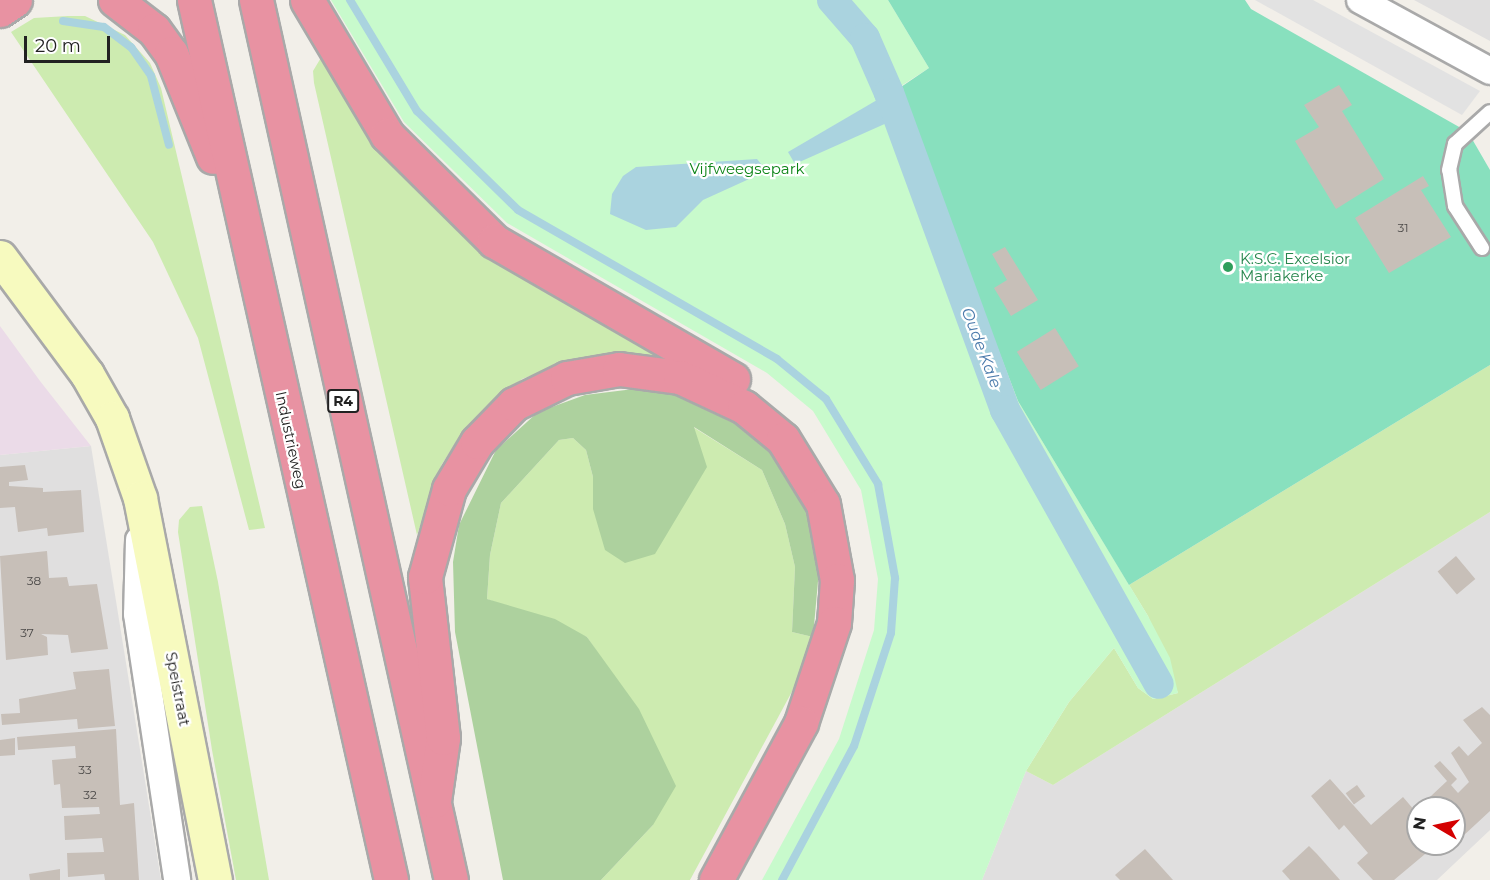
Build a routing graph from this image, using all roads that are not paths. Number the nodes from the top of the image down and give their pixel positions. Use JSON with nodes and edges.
{"nodes":[{"id":1,"x":15,"y":0,"type":"edge"},
{"id":2,"x":115,"y":0,"type":"edge"},
{"id":3,"x":194,"y":0,"type":"edge"},
{"id":4,"x":256,"y":0,"type":"edge"},
{"id":5,"x":307,"y":0,"type":"edge"},
{"id":6,"x":1360,"y":0,"type":"edge"},
{"id":7,"x":0,"y":10,"type":"edge"},
{"id":8,"x":1490,"y":70,"type":"edge"},
{"id":9,"x":1490,"y":112,"type":"edge"},
{"id":10,"x":239,"y":213,"type":"junction"},
{"id":11,"x":1482,"y":248,"type":"dead end"},
{"id":12,"x":0,"y":257,"type":"edge"},
{"id":13,"x":140,"y":498,"type":"junction"},
{"id":14,"x":434,"y":801,"type":"junction"},
{"id":15,"x":177,"y":880,"type":"edge"},
{"id":16,"x":215,"y":880,"type":"edge"},
{"id":17,"x":391,"y":880,"type":"edge"},
{"id":18,"x":451,"y":880,"type":"edge"},
{"id":19,"x":716,"y":880,"type":"edge"},
{"id":20,"x":738,"y":880,"type":"edge"}],
"edges":[{"from":1,"to":7,"type":"highway"},
{"from":2,"to":10,"type":"highway"},
{"from":3,"to":10,"type":"highway","name":"Industrieweg"},
{"from":4,"to":14,"type":"highway","number":"R4"},
{"from":5,"to":20,"type":"highway"},
{"from":6,"to":8,"type":"street"},
{"from":9,"to":11,"type":"lane"},
{"from":10,"to":17,"type":"highway","name":"Industrieweg"},
{"from":12,"to":13,"type":"street","name":"Speistraat"},
{"from":13,"to":15,"type":"street","name":"Speistraat"},
{"from":13,"to":16,"type":"street","name":"Speistraat"},
{"from":14,"to":18,"type":"highway","number":"R4"},
{"from":14,"to":19,"type":"highway"}]}
